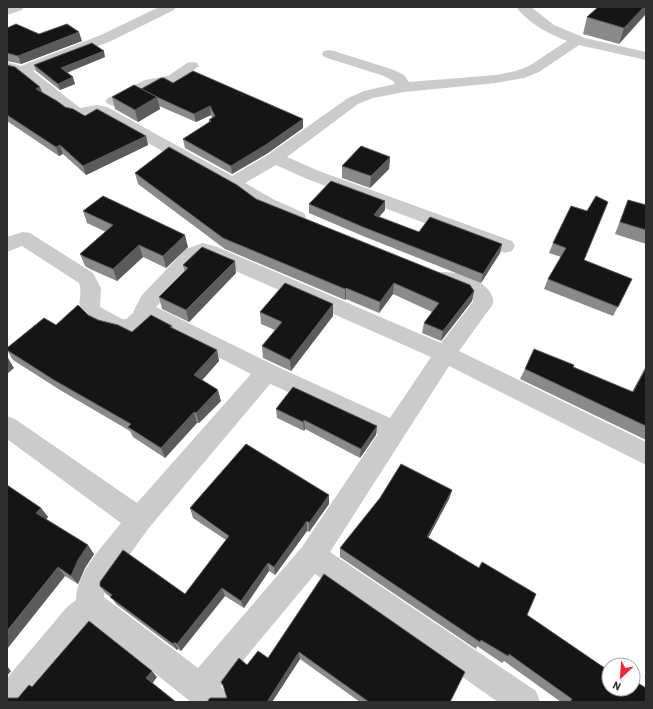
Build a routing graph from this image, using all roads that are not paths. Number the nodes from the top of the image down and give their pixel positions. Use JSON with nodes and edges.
{"nodes":[{"id":1,"x":17,"y":7,"type":"edge"},
{"id":2,"x":169,"y":7,"type":"edge"},
{"id":3,"x":523,"y":7,"type":"edge"},
{"id":4,"x":7,"y":11,"type":"edge"},
{"id":5,"x":577,"y":40,"type":"junction"},
{"id":6,"x":329,"y":54,"type":"dead end"},
{"id":7,"x":646,"y":56,"type":"edge"},
{"id":8,"x":192,"y":66,"type":"dead end"},
{"id":9,"x":15,"y":68,"type":"edge"},
{"id":10,"x":404,"y":87,"type":"junction"},
{"id":11,"x":94,"y":110,"type":"junction"},
{"id":12,"x":275,"y":158,"type":"junction"},
{"id":13,"x":232,"y":183,"type":"junction"},
{"id":14,"x":314,"y":224,"type":"edge"},
{"id":15,"x":7,"y":245,"type":"edge"},
{"id":16,"x":505,"y":246,"type":"dead end"},
{"id":17,"x":424,"y":269,"type":"edge"},
{"id":18,"x":144,"y":310,"type":"junction"},
{"id":19,"x":445,"y":354,"type":"junction"},
{"id":20,"x":272,"y":374,"type":"junction"},
{"id":21,"x":7,"y":426,"type":"edge"},
{"id":22,"x":395,"y":431,"type":"junction"},
{"id":23,"x":646,"y":454,"type":"edge"},
{"id":24,"x":139,"y":520,"type":"junction"},
{"id":25,"x":312,"y":556,"type":"junction"},
{"id":26,"x":90,"y":607,"type":"junction"},
{"id":27,"x":207,"y":696,"type":"edge"},
{"id":28,"x":7,"y":702,"type":"edge"},
{"id":29,"x":525,"y":702,"type":"edge"}],
"edges":[{"from":1,"to":4,"type":"street"},
{"from":2,"to":9,"type":"street"},
{"from":3,"to":5,"type":"street"},
{"from":5,"to":7,"type":"street"},
{"from":5,"to":10,"type":"street"},
{"from":6,"to":10,"type":"street"},
{"from":8,"to":11,"type":"street"},
{"from":9,"to":11,"type":"street"},
{"from":10,"to":12,"type":"street"},
{"from":11,"to":13,"type":"street"},
{"from":12,"to":13,"type":"street"},
{"from":12,"to":16,"type":"street"},
{"from":13,"to":14,"type":"street"},
{"from":15,"to":18,"type":"street"},
{"from":17,"to":19,"type":"street"},
{"from":18,"to":19,"type":"street"},
{"from":18,"to":20,"type":"street"},
{"from":19,"to":22,"type":"street"},
{"from":19,"to":23,"type":"street"},
{"from":20,"to":22,"type":"street"},
{"from":20,"to":24,"type":"street"},
{"from":21,"to":24,"type":"street"},
{"from":22,"to":25,"type":"street"},
{"from":24,"to":26,"type":"street"},
{"from":25,"to":27,"type":"street"},
{"from":25,"to":29,"type":"street"},
{"from":26,"to":27,"type":"street"},
{"from":26,"to":28,"type":"street"}]}
